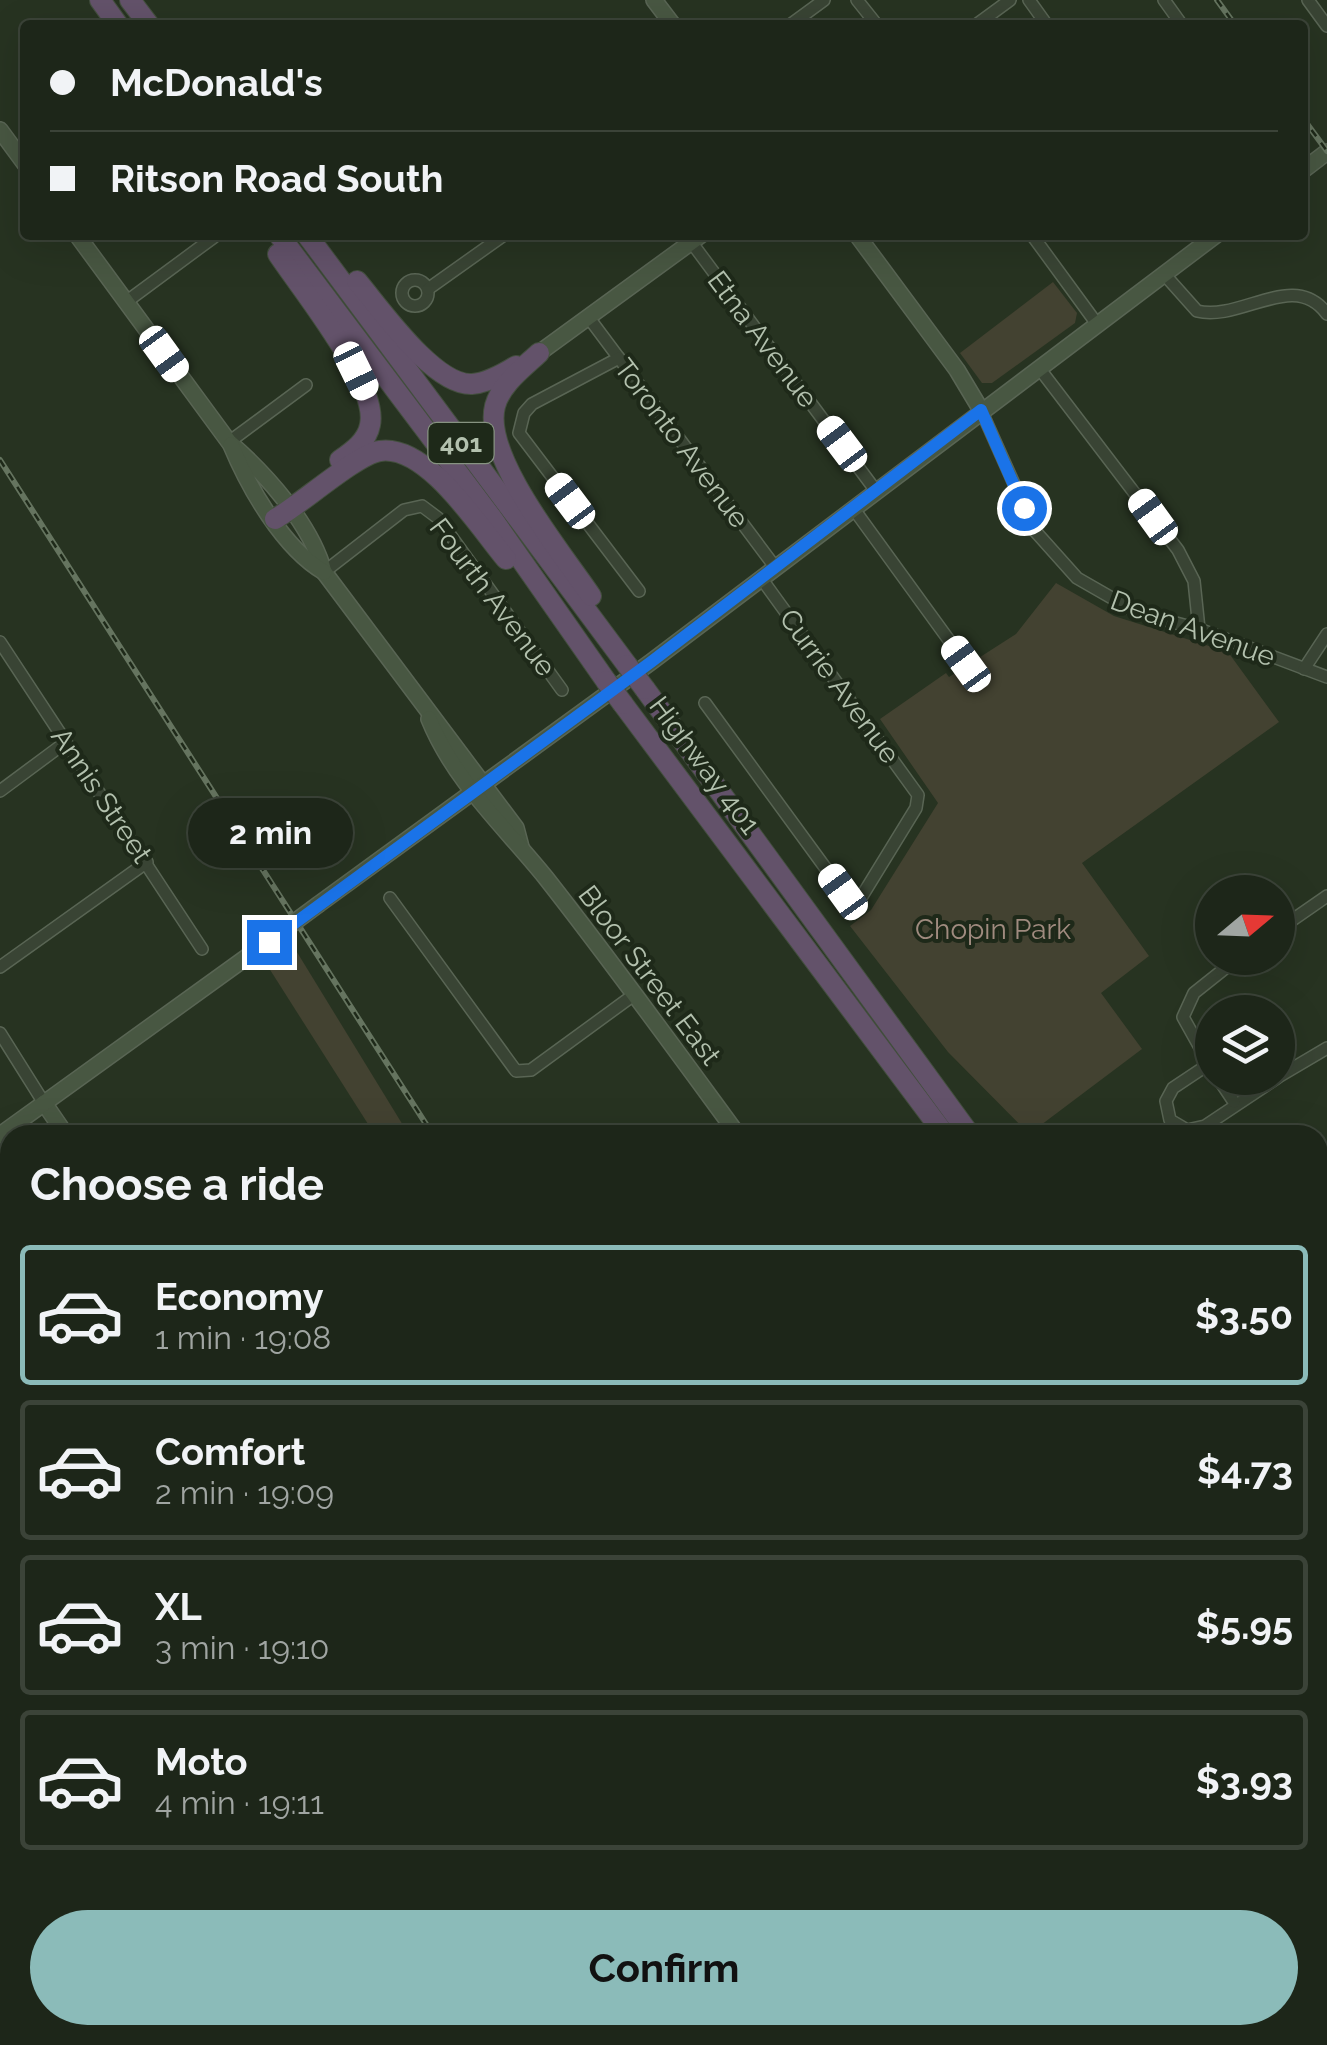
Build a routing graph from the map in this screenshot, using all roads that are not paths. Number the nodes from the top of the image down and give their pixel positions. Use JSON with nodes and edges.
{"nodes":[{"id":1,"x":130,"y":0,"type":"edge"},
{"id":2,"x":824,"y":0,"type":"edge"},
{"id":3,"x":857,"y":0,"type":"edge"},
{"id":4,"x":1010,"y":0,"type":"edge"},
{"id":5,"x":1308,"y":0,"type":"edge"},
{"id":6,"x":145,"y":20,"type":"edge"},
{"id":7,"x":797,"y":20,"type":"edge"},
{"id":8,"x":872,"y":20,"type":"edge"},
{"id":9,"x":983,"y":20,"type":"edge"},
{"id":10,"x":1327,"y":26,"type":"edge"},
{"id":11,"x":0,"y":130,"type":"edge"},
{"id":12,"x":20,"y":157,"type":"edge"},
{"id":13,"x":81,"y":240,"type":"edge"},
{"id":14,"x":210,"y":240,"type":"edge"},
{"id":15,"x":269,"y":240,"type":"edge"},
{"id":16,"x":283,"y":240,"type":"edge"},
{"id":17,"x":311,"y":240,"type":"edge"},
{"id":18,"x":320,"y":240,"type":"edge"},
{"id":19,"x":497,"y":240,"type":"edge"},
{"id":20,"x":689,"y":240,"type":"edge"},
{"id":21,"x":695,"y":240,"type":"edge"},
{"id":22,"x":861,"y":240,"type":"edge"},
{"id":23,"x":1036,"y":240,"type":"edge"},
{"id":24,"x":1209,"y":240,"type":"edge"},
{"id":25,"x":1164,"y":274,"type":"junction"},
{"id":26,"x":428,"y":289,"type":"dead end"},
{"id":27,"x":126,"y":302,"type":"junction"},
{"id":28,"x":1327,"y":314,"type":"edge"},
{"id":29,"x":589,"y":318,"type":"junction"},
{"id":30,"x":1097,"y":324,"type":"junction"},
{"id":31,"x":539,"y":352,"type":"junction"},
{"id":32,"x":618,"y":358,"type":"junction"},
{"id":33,"x":1039,"y":368,"type":"junction"},
{"id":34,"x":306,"y":385,"type":"dead end"},
{"id":35,"x":981,"y":410,"type":"junction"},
{"id":36,"x":229,"y":442,"type":"junction"},
{"id":37,"x":876,"y":490,"type":"junction"},
{"id":38,"x":853,"y":508,"type":"junction"},
{"id":39,"x":279,"y":510,"type":"junction"},
{"id":40,"x":775,"y":567,"type":"junction"},
{"id":41,"x":324,"y":572,"type":"junction"},
{"id":42,"x":761,"y":578,"type":"junction"},
{"id":43,"x":639,"y":591,"type":"dead end"},
{"id":44,"x":1198,"y":629,"type":"junction"},
{"id":45,"x":1327,"y":634,"type":"edge"},
{"id":46,"x":0,"y":642,"type":"edge"},
{"id":47,"x":584,"y":652,"type":"junction"},
{"id":48,"x":621,"y":658,"type":"junction"},
{"id":49,"x":966,"y":664,"type":"dead end"},
{"id":50,"x":1304,"y":669,"type":"junction"},
{"id":51,"x":1327,"y":678,"type":"edge"},
{"id":52,"x":562,"y":690,"type":"dead end"},
{"id":53,"x":704,"y":702,"type":"dead end"},
{"id":54,"x":66,"y":742,"type":"junction"},
{"id":55,"x":479,"y":788,"type":"junction"},
{"id":56,"x":0,"y":791,"type":"edge"},
{"id":57,"x":146,"y":862,"type":"junction"},
{"id":58,"x":1327,"y":896,"type":"edge"},
{"id":59,"x":390,"y":898,"type":"dead end"},
{"id":60,"x":1295,"y":918,"type":"edge"},
{"id":61,"x":202,"y":949,"type":"dead end"},
{"id":62,"x":0,"y":967,"type":"edge"},
{"id":63,"x":1216,"y":975,"type":"edge"},
{"id":64,"x":635,"y":994,"type":"junction"},
{"id":65,"x":0,"y":1033,"type":"edge"},
{"id":66,"x":1195,"y":1039,"type":"edge"},
{"id":67,"x":1327,"y":1048,"type":"edge"},
{"id":68,"x":1295,"y":1067,"type":"edge"},
{"id":69,"x":1195,"y":1076,"type":"edge"},
{"id":70,"x":1229,"y":1095,"type":"edge"},
{"id":71,"x":1246,"y":1095,"type":"edge"},
{"id":72,"x":1234,"y":1102,"type":"junction"},
{"id":73,"x":44,"y":1103,"type":"junction"},
{"id":74,"x":14,"y":1125,"type":"edge"},
{"id":75,"x":59,"y":1125,"type":"edge"},
{"id":76,"x":731,"y":1125,"type":"edge"},
{"id":77,"x":938,"y":1125,"type":"edge"},
{"id":78,"x":963,"y":1125,"type":"edge"},
{"id":79,"x":1178,"y":1125,"type":"edge"},
{"id":80,"x":1205,"y":1125,"type":"edge"}],
"edges":[{"from":1,"to":6,"type":"highway"},
{"from":2,"to":7,"type":"street"},
{"from":3,"to":8,"type":"street"},
{"from":4,"to":9,"type":"street"},
{"from":5,"to":10,"type":"street"},
{"from":11,"to":12,"type":"main road"},
{"from":13,"to":27,"type":"main road","name":"Bloor Street East"},
{"from":14,"to":27,"type":"street"},
{"from":15,"to":39,"type":"highway"},
{"from":16,"to":47,"type":"highway","name":"Highway 401","number":"401"},
{"from":17,"to":48,"type":"highway","name":"Highway 401","number":"401"},
{"from":18,"to":31,"type":"highway"},
{"from":19,"to":26,"type":"street"},
{"from":20,"to":29,"type":"main road"},
{"from":21,"to":37,"type":"street","name":"Etna Avenue"},
{"from":22,"to":35,"type":"main road"},
{"from":23,"to":30,"type":"street"},
{"from":24,"to":25,"type":"main road"},
{"from":25,"to":28,"type":"street"},
{"from":25,"to":30,"type":"main road"},
{"from":27,"to":36,"type":"main road","name":"Bloor Street East"},
{"from":29,"to":31,"type":"main road"},
{"from":29,"to":32,"type":"street","name":"Toronto Avenue"},
{"from":30,"to":33,"type":"main road"},
{"from":31,"to":48,"type":"highway"},
{"from":32,"to":40,"type":"street","name":"Toronto Avenue"},
{"from":32,"to":43,"type":"street"},
{"from":33,"to":35,"type":"main road"},
{"from":33,"to":44,"type":"street"},
{"from":34,"to":36,"type":"street"},
{"from":35,"to":37,"type":"main road"},
{"from":35,"to":44,"type":"street","name":"Dean Avenue"},
{"from":36,"to":39,"type":"main road","name":"Bloor Street East"},
{"from":37,"to":38,"type":"main road"},
{"from":38,"to":40,"type":"main road"},
{"from":38,"to":49,"type":"street"},
{"from":39,"to":41,"type":"main road","name":"Bloor Street East"},
{"from":39,"to":47,"type":"highway"},
{"from":40,"to":42,"type":"main road"},
{"from":41,"to":52,"type":"street","name":"Fourth Avenue"},
{"from":41,"to":55,"type":"main road","name":"Bloor Street East"},
{"from":42,"to":53,"type":"street","name":"Currie Avenue"},
{"from":42,"to":55,"type":"main road"},
{"from":44,"to":50,"type":"street","name":"Dean Avenue"},
{"from":45,"to":50,"type":"street"},
{"from":46,"to":54,"type":"street","name":"Annis Street"},
{"from":47,"to":77,"type":"highway","name":"Highway 401","number":"401","bridge":true},
{"from":48,"to":78,"type":"highway","name":"Highway 401","number":"401","bridge":true},
{"from":50,"to":51,"type":"street","name":"Dean Avenue"},
{"from":54,"to":56,"type":"street"},
{"from":54,"to":57,"type":"street","name":"Annis Street"},
{"from":55,"to":64,"type":"main road","name":"Bloor Street East"},
{"from":55,"to":73,"type":"main road","bridge":true},
{"from":57,"to":61,"type":"street","name":"Annis Street"},
{"from":57,"to":62,"type":"street"},
{"from":58,"to":60,"type":"street"},
{"from":59,"to":64,"type":"street"},
{"from":63,"to":66,"type":"street"},
{"from":64,"to":76,"type":"main road","name":"Bloor Street East"},
{"from":65,"to":73,"type":"street"},
{"from":67,"to":68,"type":"street"},
{"from":69,"to":79,"type":"street"},
{"from":70,"to":72,"type":"street"},
{"from":71,"to":72,"type":"street"},
{"from":72,"to":80,"type":"street"},
{"from":73,"to":74,"type":"main road"},
{"from":73,"to":75,"type":"main road"}]}
